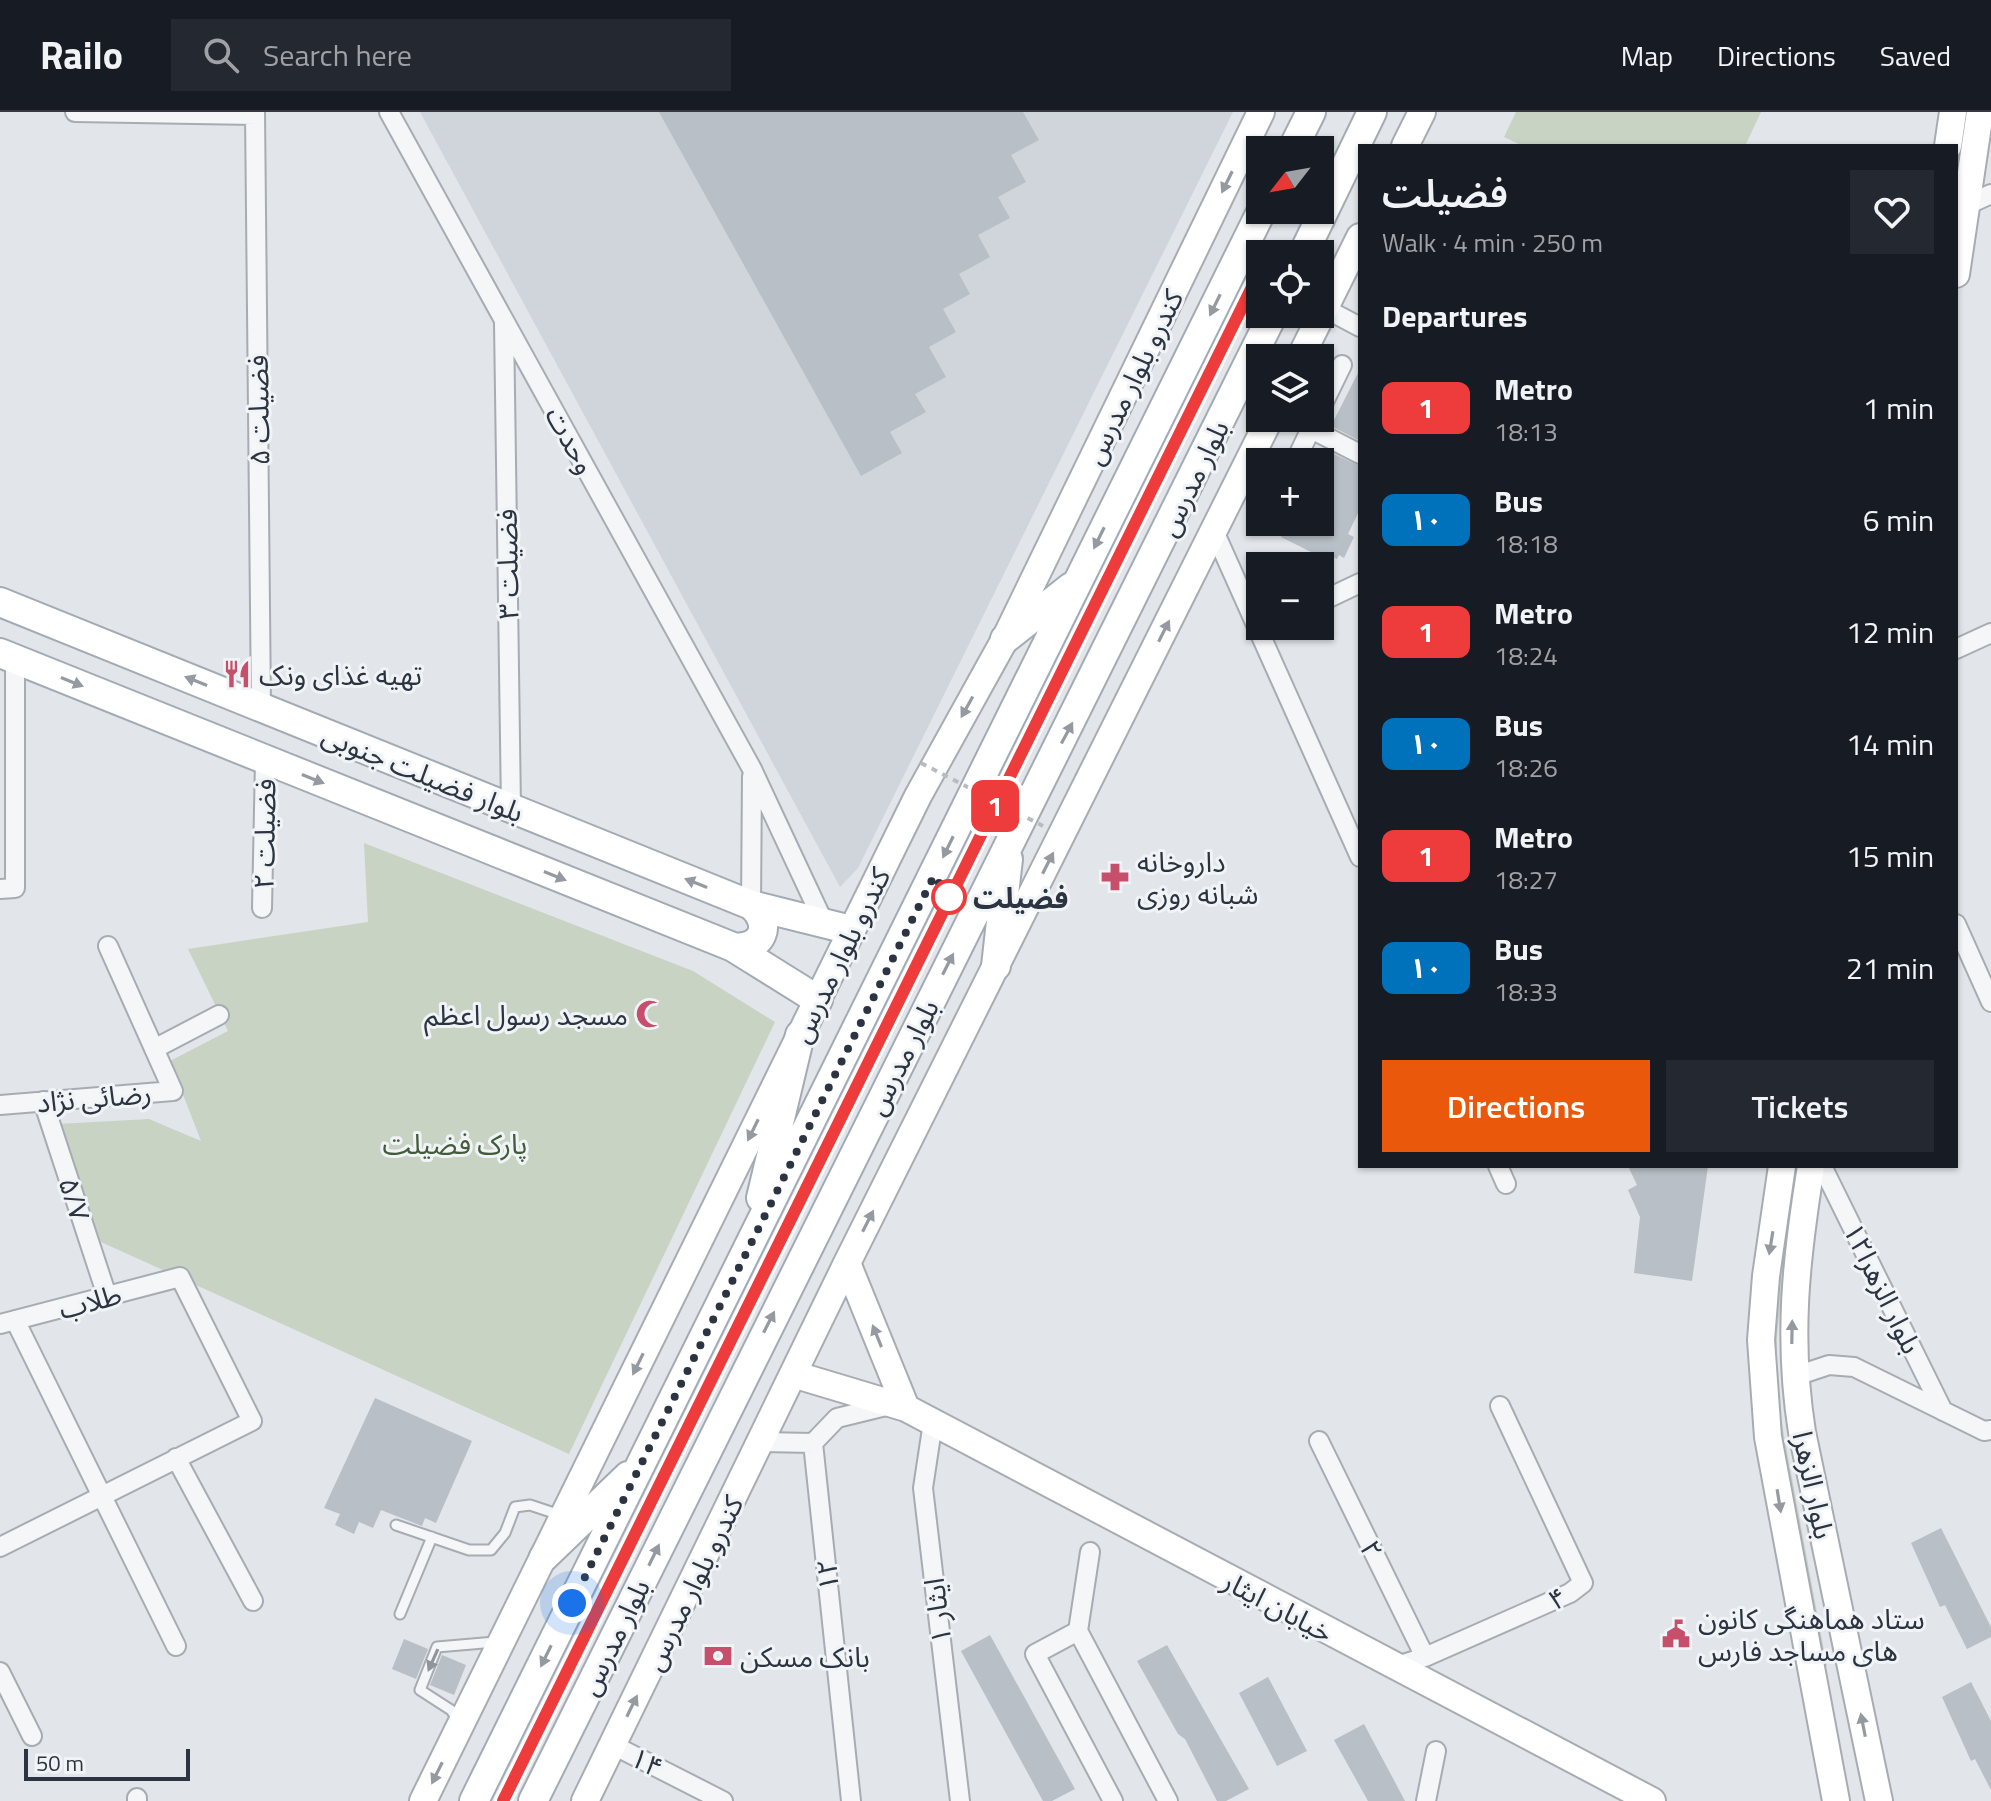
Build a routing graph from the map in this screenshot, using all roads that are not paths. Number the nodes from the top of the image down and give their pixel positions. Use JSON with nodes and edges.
{"nodes":[{"id":1,"x":75,"y":112,"type":"edge"},
{"id":2,"x":389,"y":112,"type":"edge"},
{"id":3,"x":1261,"y":112,"type":"edge"},
{"id":4,"x":1311,"y":112,"type":"edge"},
{"id":5,"x":1372,"y":112,"type":"edge"},
{"id":6,"x":1422,"y":112,"type":"edge"},
{"id":7,"x":1953,"y":112,"type":"edge"},
{"id":8,"x":1980,"y":112,"type":"edge"},
{"id":9,"x":255,"y":113,"type":"edge"},
{"id":10,"x":1299,"y":136,"type":"edge"},
{"id":11,"x":1406,"y":144,"type":"edge"},
{"id":12,"x":1948,"y":144,"type":"edge"},
{"id":13,"x":1979,"y":200,"type":"edge"},
{"id":14,"x":1310,"y":240,"type":"edge"},
{"id":15,"x":1358,"y":241,"type":"edge"},
{"id":16,"x":1246,"y":268,"type":"edge"},
{"id":17,"x":1958,"y":268,"type":"edge"},
{"id":18,"x":1334,"y":288,"type":"edge"},
{"id":19,"x":1334,"y":313,"type":"edge"},
{"id":20,"x":504,"y":319,"type":"junction"},
{"id":21,"x":1358,"y":326,"type":"edge"},
{"id":22,"x":1266,"y":328,"type":"edge"},
{"id":23,"x":1342,"y":365,"type":"dead end"},
{"id":24,"x":1334,"y":381,"type":"edge"},
{"id":25,"x":1263,"y":432,"type":"edge"},
{"id":26,"x":1326,"y":432,"type":"edge"},
{"id":27,"x":1358,"y":453,"type":"edge"},
{"id":28,"x":1214,"y":531,"type":"junction"},
{"id":29,"x":1078,"y":582,"type":"junction"},
{"id":30,"x":1358,"y":584,"type":"edge"},
{"id":31,"x":1246,"y":592,"type":"edge"},
{"id":32,"x":1334,"y":595,"type":"edge"},
{"id":33,"x":0,"y":602,"type":"edge"},
{"id":34,"x":1991,"y":633,"type":"edge"},
{"id":35,"x":1005,"y":639,"type":"junction"},
{"id":36,"x":1270,"y":640,"type":"edge"},
{"id":37,"x":1958,"y":648,"type":"edge"},
{"id":38,"x":7,"y":656,"type":"edge"},
{"id":39,"x":261,"y":707,"type":"junction"},
{"id":40,"x":265,"y":760,"type":"junction"},
{"id":41,"x":752,"y":769,"type":"junction"},
{"id":42,"x":416,"y":770,"type":"junction"},
{"id":43,"x":511,"y":808,"type":"junction"},
{"id":44,"x":397,"y":813,"type":"junction"},
{"id":45,"x":1010,"y":841,"type":"junction"},
{"id":46,"x":1358,"y":852,"type":"edge"},
{"id":47,"x":0,"y":889,"type":"edge"},
{"id":48,"x":751,"y":905,"type":"junction"},
{"id":49,"x":262,"y":908,"type":"dead end"},
{"id":50,"x":838,"y":927,"type":"junction"},
{"id":51,"x":1958,"y":928,"type":"edge"},
{"id":52,"x":108,"y":946,"type":"dead end"},
{"id":53,"x":733,"y":947,"type":"junction"},
{"id":54,"x":996,"y":966,"type":"junction"},
{"id":55,"x":818,"y":1000,"type":"junction"},
{"id":56,"x":1991,"y":1002,"type":"edge"},
{"id":57,"x":219,"y":1015,"type":"dead end"},
{"id":58,"x":800,"y":1035,"type":"junction"},
{"id":59,"x":154,"y":1049,"type":"junction"},
{"id":60,"x":43,"y":1101,"type":"junction"},
{"id":61,"x":1,"y":1103,"type":"edge"},
{"id":62,"x":1499,"y":1168,"type":"edge"},
{"id":63,"x":1782,"y":1168,"type":"edge"},
{"id":64,"x":1811,"y":1168,"type":"edge"},
{"id":65,"x":1823,"y":1168,"type":"edge"},
{"id":66,"x":1506,"y":1184,"type":"dead end"},
{"id":67,"x":749,"y":1246,"type":"junction"},
{"id":68,"x":847,"y":1263,"type":"junction"},
{"id":69,"x":107,"y":1296,"type":"junction"},
{"id":70,"x":8,"y":1322,"type":"edge"},
{"id":71,"x":796,"y":1375,"type":"junction"},
{"id":72,"x":1793,"y":1377,"type":"junction"},
{"id":73,"x":900,"y":1406,"type":"junction"},
{"id":74,"x":1500,"y":1406,"type":"dead end"},
{"id":75,"x":1943,"y":1411,"type":"junction"},
{"id":76,"x":933,"y":1422,"type":"junction"},
{"id":77,"x":1991,"y":1430,"type":"edge"},
{"id":78,"x":1319,"y":1441,"type":"dead end"},
{"id":79,"x":762,"y":1442,"type":"junction"},
{"id":80,"x":813,"y":1443,"type":"junction"},
{"id":81,"x":176,"y":1458,"type":"junction"},
{"id":82,"x":643,"y":1461,"type":"junction"},
{"id":83,"x":102,"y":1496,"type":"junction"},
{"id":84,"x":563,"y":1516,"type":"junction"},
{"id":85,"x":396,"y":1525,"type":"dead end"},
{"id":86,"x":432,"y":1537,"type":"junction"},
{"id":87,"x":0,"y":1547,"type":"edge"},
{"id":88,"x":1090,"y":1552,"type":"dead end"},
{"id":89,"x":544,"y":1557,"type":"junction"},
{"id":90,"x":253,"y":1601,"type":"dead end"},
{"id":91,"x":400,"y":1614,"type":"dead end"},
{"id":92,"x":1078,"y":1631,"type":"junction"},
{"id":93,"x":502,"y":1641,"type":"junction"},
{"id":94,"x":176,"y":1646,"type":"dead end"},
{"id":95,"x":1425,"y":1657,"type":"junction"},
{"id":96,"x":1394,"y":1667,"type":"junction"},
{"id":97,"x":0,"y":1672,"type":"edge"},
{"id":98,"x":461,"y":1724,"type":"junction"},
{"id":99,"x":32,"y":1736,"type":"dead end"},
{"id":100,"x":613,"y":1745,"type":"junction"},
{"id":101,"x":1436,"y":1751,"type":"dead end"},
{"id":102,"x":1870,"y":1758,"type":"junction"},
{"id":103,"x":1834,"y":1789,"type":"edge"},
{"id":104,"x":423,"y":1801,"type":"edge"},
{"id":105,"x":474,"y":1801,"type":"edge"},
{"id":106,"x":533,"y":1801,"type":"edge"},
{"id":107,"x":585,"y":1801,"type":"edge"},
{"id":108,"x":723,"y":1801,"type":"edge"},
{"id":109,"x":851,"y":1801,"type":"edge"},
{"id":110,"x":960,"y":1801,"type":"edge"},
{"id":111,"x":1113,"y":1801,"type":"edge"},
{"id":112,"x":1168,"y":1801,"type":"edge"},
{"id":113,"x":1426,"y":1801,"type":"edge"},
{"id":114,"x":1652,"y":1801,"type":"edge"},
{"id":115,"x":1820,"y":1801,"type":"edge"},
{"id":116,"x":1879,"y":1801,"type":"edge"},
{"id":117,"x":1894,"y":1801,"type":"edge"}],
"edges":[{"from":1,"to":9,"type":"street"},
{"from":2,"to":20,"type":"street","name":"وحدت"},
{"from":3,"to":35,"type":"main road","name":"کندرو بلوار مدرس","one_way":true},
{"from":4,"to":10,"type":"main road"},
{"from":5,"to":14,"type":"main road"},
{"from":6,"to":11,"type":"main road"},
{"from":7,"to":12,"type":"main road"},
{"from":8,"to":13,"type":"main road"},
{"from":9,"to":39,"type":"street","name":"فضیلت ۵"},
{"from":13,"to":17,"type":"main road"},
{"from":15,"to":18,"type":"main road"},
{"from":16,"to":29,"type":"main road","name":"بلوار مدرس","one_way":true},
{"from":19,"to":21,"type":"street"},
{"from":20,"to":41,"type":"street","name":"وحدت"},
{"from":20,"to":43,"type":"street","name":"فضیلت ۳"},
{"from":45,"to":22,"type":"main road","name":"بلوار مدرس","one_way":true},
{"from":23,"to":24,"type":"street"},
{"from":25,"to":28,"type":"main road","name":"کندرو بلوار مدرس"},
{"from":26,"to":27,"type":"street"},
{"from":28,"to":31,"type":"street"},
{"from":54,"to":28,"type":"main road","name":"کندرو بلوار مدرس","one_way":true},
{"from":29,"to":35,"type":"main road"},
{"from":29,"to":67,"type":"main road","name":"بلوار مدرس","one_way":true},
{"from":30,"to":32,"type":"street"},
{"from":39,"to":33,"type":"main road","name":"بلوار فضیلت جنوبی","one_way":true},
{"from":34,"to":37,"type":"street"},
{"from":35,"to":50,"type":"main road","name":"کندرو بلوار مدرس","one_way":true},
{"from":36,"to":46,"type":"street"},
{"from":38,"to":40,"type":"main road","name":"بلوار فضیلت جنوبی","one_way":true},
{"from":38,"to":47,"type":"street"},
{"from":39,"to":42,"type":"main road","name":"بلوار فضیلت جنوبی"},
{"from":40,"to":44,"type":"main road","name":"بلوار فضیلت جنوبی","one_way":true},
{"from":40,"to":49,"type":"street","name":"فضیلت ۲"},
{"from":41,"to":48,"type":"street"},
{"from":41,"to":50,"type":"street","name":"وحدت"},
{"from":42,"to":43,"type":"main road","name":"بلوار فضیلت جنوبی"},
{"from":42,"to":44,"type":"main road"},
{"from":48,"to":43,"type":"main road","name":"بلوار فضیلت جنوبی","one_way":true},
{"from":44,"to":53,"type":"main road","name":"بلوار فضیلت جنوبی","one_way":true},
{"from":45,"to":54,"type":"main road"},
{"from":106,"to":45,"type":"main road","name":"بلوار مدرس","one_way":true},
{"from":48,"to":50,"type":"main road","name":"بلوار فضیلت جنوبی"},
{"from":48,"to":53,"type":"main road"},
{"from":50,"to":55,"type":"main road","name":"کندرو بلوار مدرس"},
{"from":51,"to":56,"type":"street"},
{"from":52,"to":59,"type":"street","name":"رضائی نژاد"},
{"from":53,"to":55,"type":"main road","name":"بلوار فضیلت جنوبی"},
{"from":68,"to":54,"type":"main road","name":"کندرو بلوار مدرس","one_way":true},
{"from":55,"to":58,"type":"main road","name":"کندرو بلوار مدرس"},
{"from":57,"to":59,"type":"street"},
{"from":58,"to":67,"type":"main road"},
{"from":58,"to":84,"type":"main road","name":"کندرو بلوار مدرس","one_way":true},
{"from":59,"to":60,"type":"street","name":"رضائی نژاد"},
{"from":60,"to":61,"type":"street","name":"رضائی نژاد"},
{"from":60,"to":69,"type":"street","name":"۵/۷"},
{"from":62,"to":66,"type":"street"},
{"from":63,"to":103,"type":"main road","name":"بلوار الزهرا","one_way":true},
{"from":72,"to":64,"type":"main road","name":"بلوار الزهرا","one_way":true},
{"from":65,"to":75,"type":"street","name":"بلوار الزهرا۱۲"},
{"from":67,"to":82,"type":"main road","name":"بلوار مدرس"},
{"from":68,"to":71,"type":"main road","name":"کندرو بلوار مدرس"},
{"from":73,"to":68,"type":"main road","one_way":true},
{"from":69,"to":70,"type":"street","name":"طلاب"},
{"from":69,"to":81,"type":"street","name":"طلاب"},
{"from":70,"to":83,"type":"street"},
{"from":71,"to":73,"type":"main road","name":"خیابان ایثار"},
{"from":71,"to":79,"type":"main road","name":"کندرو بلوار مدرس"},
{"from":72,"to":75,"type":"street"},
{"from":102,"to":72,"type":"main road","name":"بلوار الزهرا","one_way":true},
{"from":73,"to":76,"type":"main road","name":"خیابان ایثار"},
{"from":73,"to":80,"type":"street"},
{"from":74,"to":95,"type":"street","name":"۴"},
{"from":75,"to":77,"type":"street"},
{"from":76,"to":96,"type":"main road","name":"خیابان ایثار"},
{"from":76,"to":110,"type":"street","name":"ایثار ۱"},
{"from":78,"to":95,"type":"street","name":"۲"},
{"from":79,"to":80,"type":"street"},
{"from":100,"to":79,"type":"main road","name":"کندرو بلوار مدرس","one_way":true},
{"from":80,"to":109,"type":"street","name":"۱۲"},
{"from":81,"to":83,"type":"street"},
{"from":81,"to":90,"type":"street"},
{"from":82,"to":89,"type":"main road"},
{"from":82,"to":105,"type":"main road","name":"بلوار مدرس","one_way":true},
{"from":83,"to":87,"type":"street"},
{"from":83,"to":94,"type":"street"},
{"from":84,"to":86,"type":"lane"},
{"from":84,"to":89,"type":"main road","name":"کندرو بلوار مدرس"},
{"from":85,"to":86,"type":"lane"},
{"from":86,"to":91,"type":"lane"},
{"from":88,"to":92,"type":"street"},
{"from":89,"to":93,"type":"main road","name":"کندرو بلوار مدرس"},
{"from":92,"to":111,"type":"street"},
{"from":92,"to":112,"type":"street"},
{"from":93,"to":98,"type":"main road","name":"کندرو بلوار مدرس"},
{"from":93,"to":98,"type":"lane","one_way":true},
{"from":95,"to":96,"type":"street","name":"۴"},
{"from":96,"to":114,"type":"main road","name":"خیابان ایثار"},
{"from":97,"to":99,"type":"street"},
{"from":98,"to":104,"type":"main road","name":"کندرو بلوار مدرس","one_way":true},
{"from":100,"to":107,"type":"main road","name":"کندرو بلوار مدرس"},
{"from":100,"to":108,"type":"street","name":"۱۴"},
{"from":101,"to":113,"type":"street"},
{"from":102,"to":116,"type":"main road","name":"بلوار الزهرا"},
{"from":102,"to":117,"type":"main road"},
{"from":103,"to":115,"type":"main road"}]}
